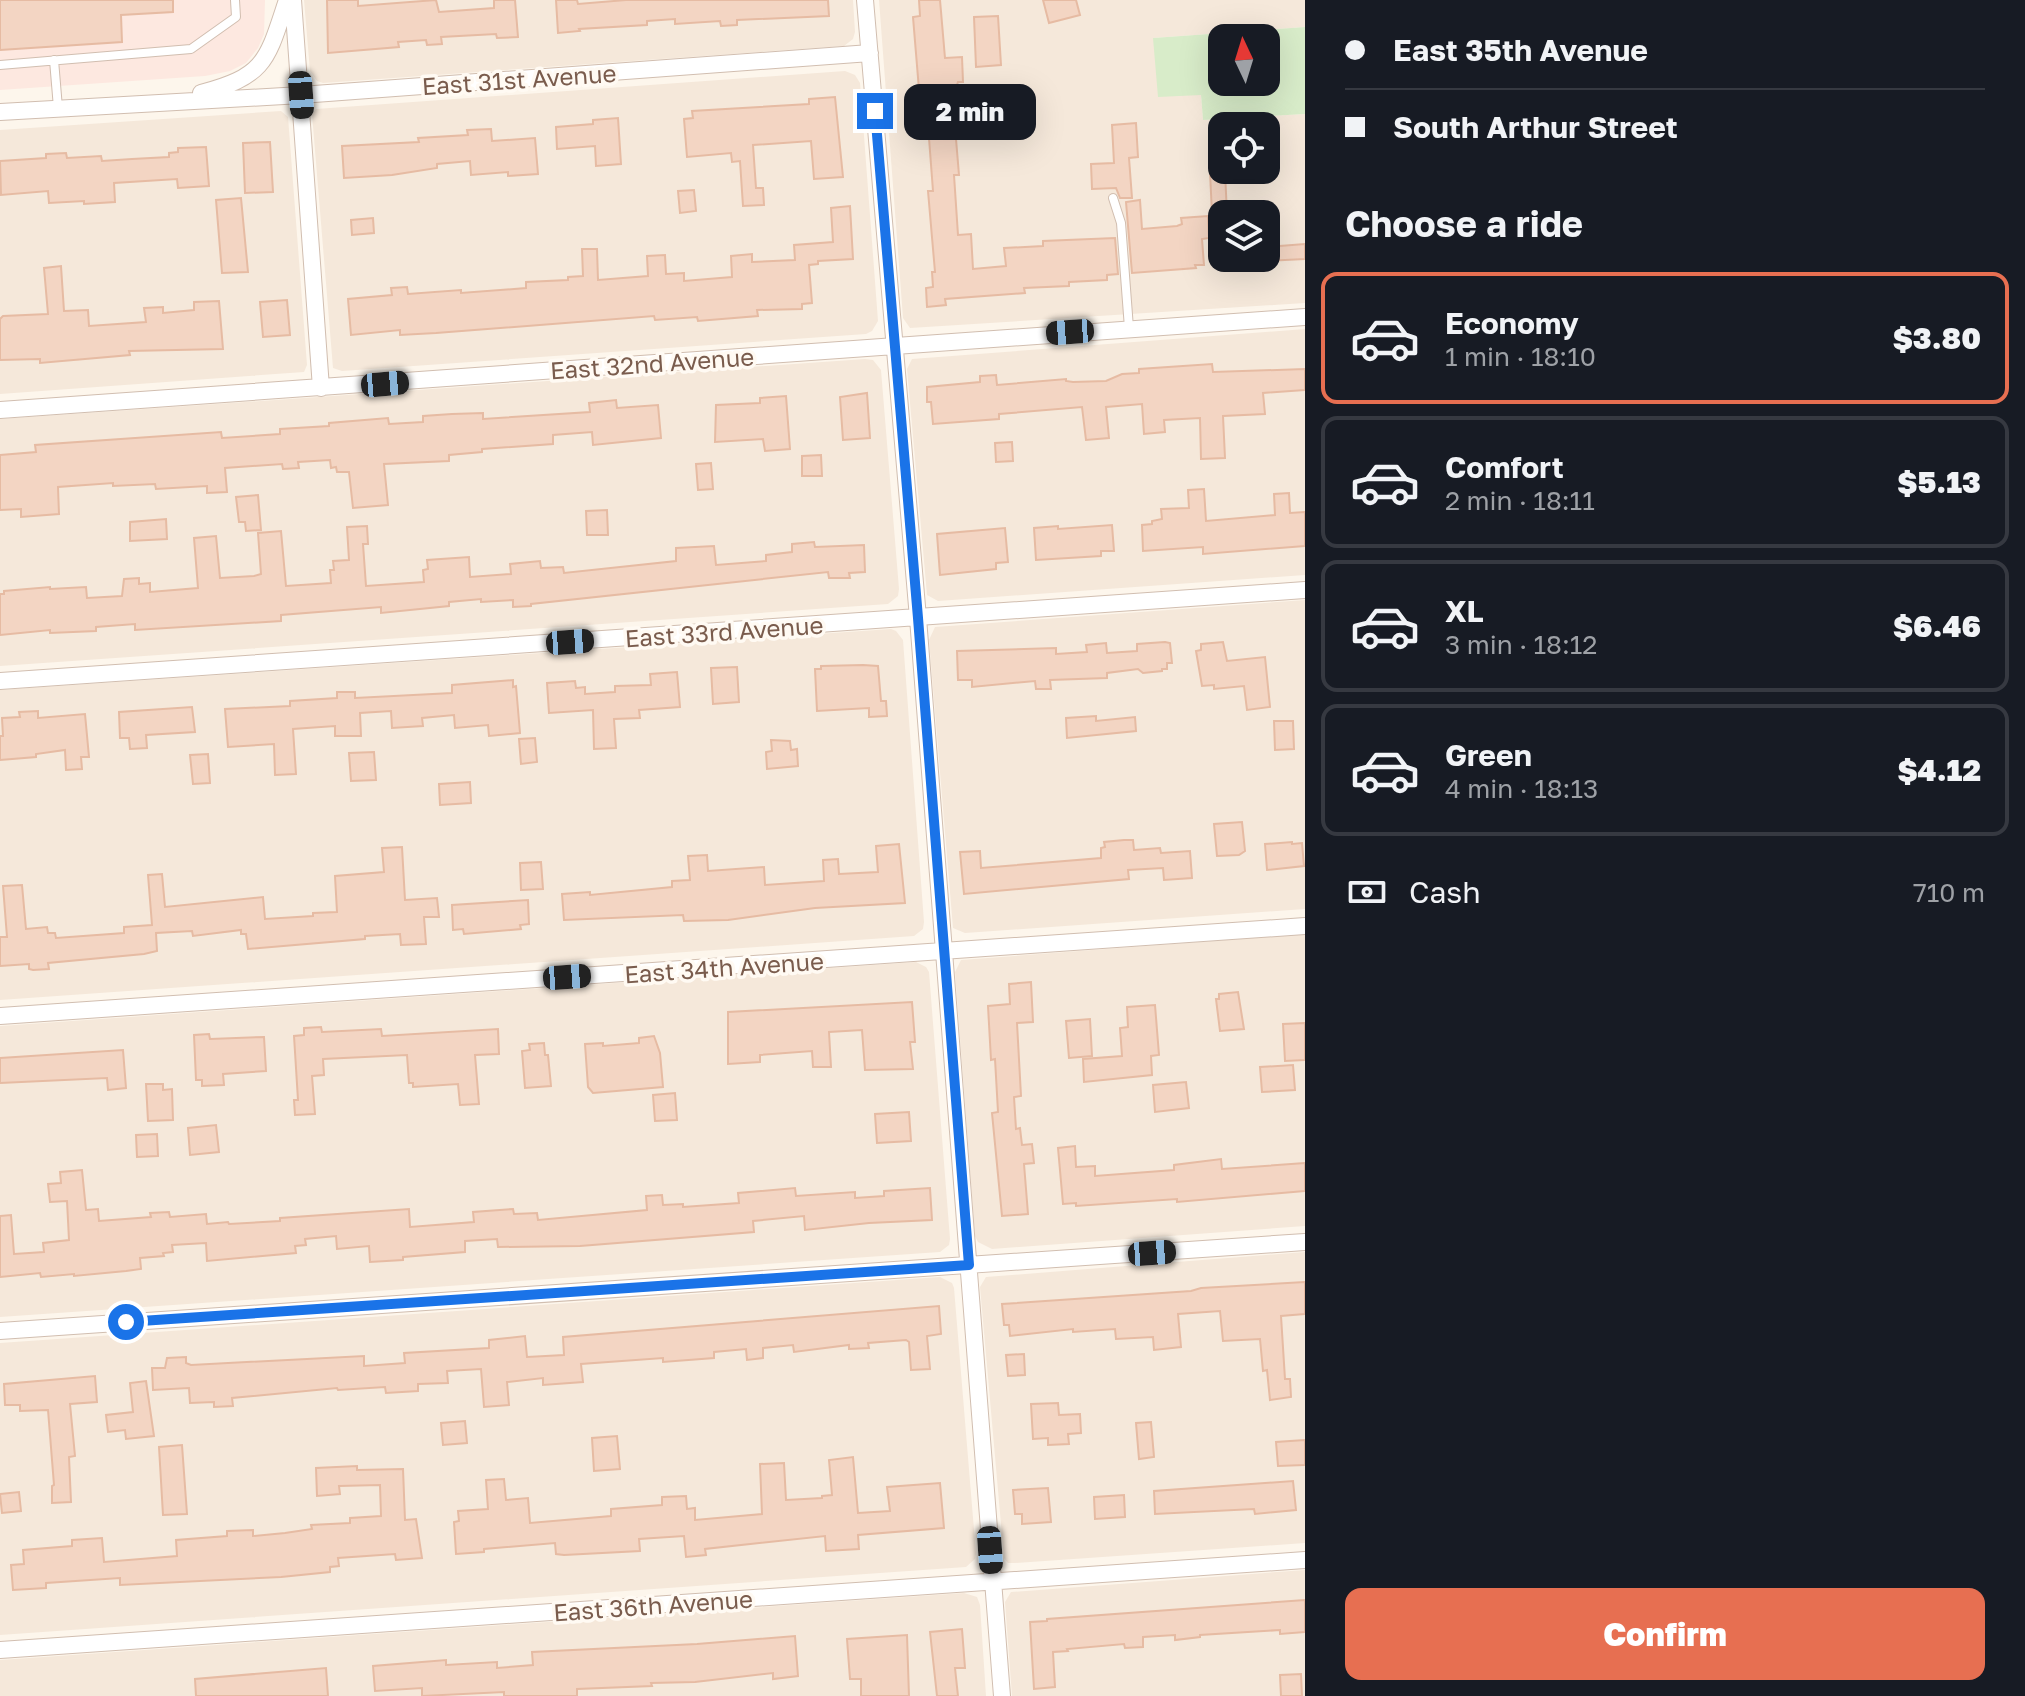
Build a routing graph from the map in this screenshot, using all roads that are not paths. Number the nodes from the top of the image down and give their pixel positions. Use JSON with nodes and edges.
{"nodes":[{"id":1,"x":235,"y":0,"type":"edge"},
{"id":2,"x":290,"y":0,"type":"edge"},
{"id":3,"x":865,"y":0,"type":"edge"},
{"id":4,"x":870,"y":53,"type":"junction"},
{"id":5,"x":54,"y":60,"type":"junction"},
{"id":6,"x":0,"y":65,"type":"edge"},
{"id":7,"x":301,"y":95,"type":"junction"},
{"id":8,"x":168,"y":101,"type":"junction"},
{"id":9,"x":58,"y":108,"type":"junction"},
{"id":10,"x":0,"y":112,"type":"edge"},
{"id":11,"x":1113,"y":198,"type":"dead end"},
{"id":12,"x":1305,"y":317,"type":"edge"},
{"id":13,"x":1129,"y":328,"type":"junction"},
{"id":14,"x":894,"y":344,"type":"junction"},
{"id":15,"x":321,"y":388,"type":"junction"},
{"id":16,"x":0,"y":410,"type":"edge"},
{"id":17,"x":1305,"y":590,"type":"edge"},
{"id":18,"x":918,"y":618,"type":"junction"},
{"id":19,"x":0,"y":681,"type":"edge"},
{"id":20,"x":1305,"y":926,"type":"edge"},
{"id":21,"x":945,"y":952,"type":"junction"},
{"id":22,"x":0,"y":1016,"type":"edge"},
{"id":23,"x":1305,"y":1242,"type":"edge"},
{"id":24,"x":969,"y":1265,"type":"junction"},
{"id":25,"x":0,"y":1331,"type":"edge"},
{"id":26,"x":1305,"y":1560,"type":"edge"},
{"id":27,"x":992,"y":1582,"type":"junction"},
{"id":28,"x":0,"y":1650,"type":"edge"},
{"id":29,"x":1002,"y":1696,"type":"edge"}],
"edges":[{"from":1,"to":5,"type":"lane"},
{"from":2,"to":7,"type":"street"},
{"from":2,"to":8,"type":"street","name":"East 31st Avenue"},
{"from":3,"to":4,"type":"street"},
{"from":4,"to":7,"type":"street","name":"East 31st Avenue"},
{"from":4,"to":14,"type":"street"},
{"from":5,"to":6,"type":"lane"},
{"from":5,"to":9,"type":"lane"},
{"from":7,"to":8,"type":"street","name":"East 31st Avenue"},
{"from":7,"to":15,"type":"street"},
{"from":8,"to":9,"type":"street","name":"East 31st Avenue"},
{"from":9,"to":10,"type":"street","name":"East 31st Avenue"},
{"from":11,"to":13,"type":"lane"},
{"from":12,"to":13,"type":"street","name":"East 32nd Avenue"},
{"from":13,"to":14,"type":"street","name":"East 32nd Avenue"},
{"from":14,"to":15,"type":"street","name":"East 32nd Avenue"},
{"from":14,"to":18,"type":"street"},
{"from":15,"to":16,"type":"street","name":"East 32nd Avenue"},
{"from":17,"to":18,"type":"street","name":"East 33rd Avenue"},
{"from":18,"to":19,"type":"street","name":"East 33rd Avenue"},
{"from":18,"to":21,"type":"street"},
{"from":20,"to":21,"type":"street","name":"East 34th Avenue"},
{"from":21,"to":22,"type":"street","name":"East 34th Avenue"},
{"from":21,"to":24,"type":"street"},
{"from":23,"to":24,"type":"street"},
{"from":24,"to":25,"type":"street"},
{"from":24,"to":27,"type":"street"},
{"from":26,"to":27,"type":"street","name":"East 36th Avenue"},
{"from":27,"to":28,"type":"street","name":"East 36th Avenue"},
{"from":27,"to":29,"type":"street"}]}
